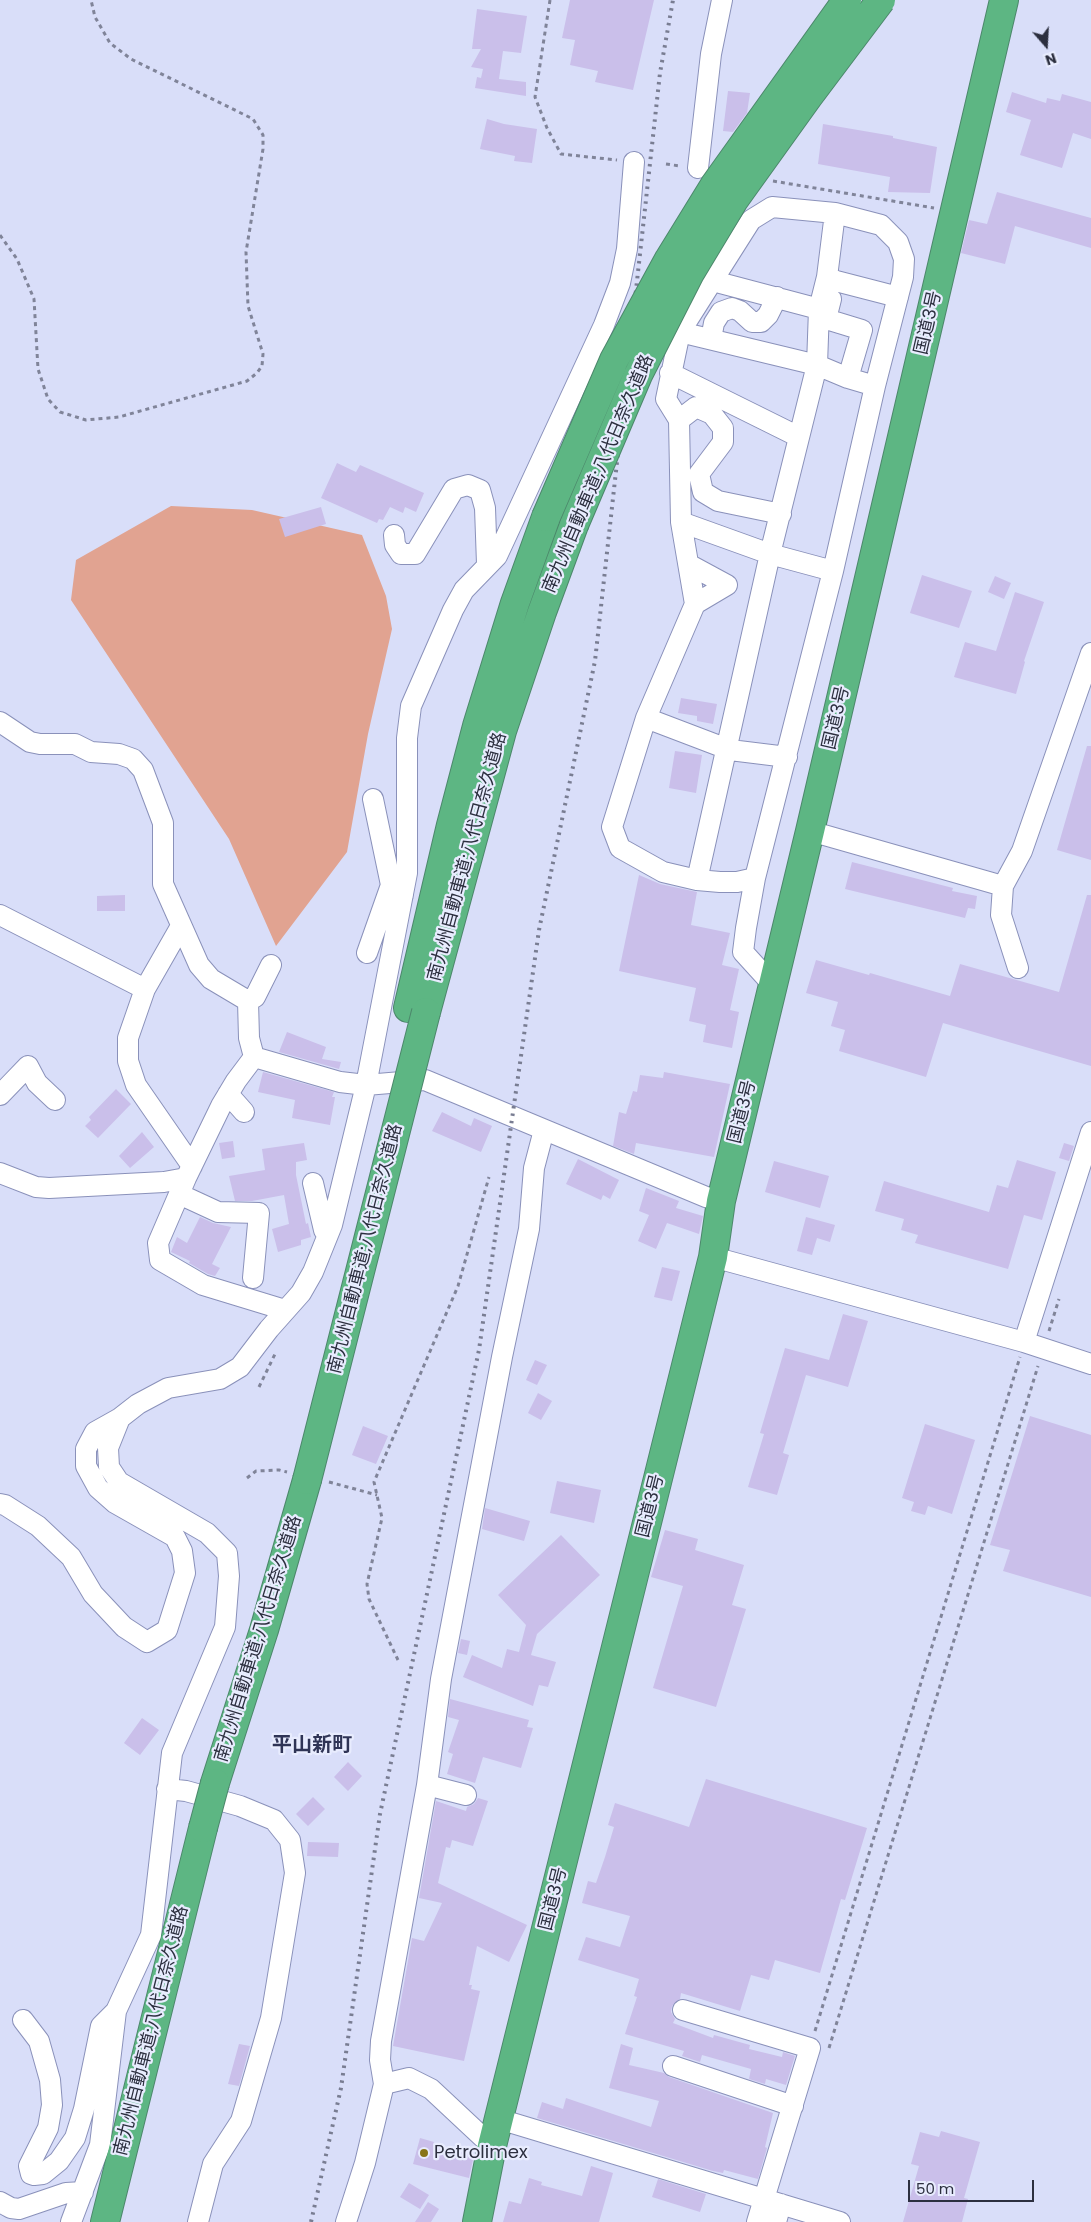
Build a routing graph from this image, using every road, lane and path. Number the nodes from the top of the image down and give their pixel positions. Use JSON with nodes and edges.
{"nodes":[{"id":1,"x":91,"y":0,"type":"edge"},
{"id":2,"x":550,"y":0,"type":"edge"},
{"id":3,"x":722,"y":0,"type":"edge"},
{"id":4,"x":847,"y":0,"type":"edge"},
{"id":5,"x":881,"y":0,"type":"edge"},
{"id":6,"x":1004,"y":0,"type":"edge"},
{"id":7,"x":634,"y":162,"type":"joint"},
{"id":8,"x":666,"y":164,"type":"dead end"},
{"id":9,"x":698,"y":168,"type":"joint"},
{"id":10,"x":765,"y":179,"type":"dead end"},
{"id":11,"x":956,"y":212,"type":"junction"},
{"id":12,"x":835,"y":213,"type":"junction"},
{"id":13,"x":0,"y":235,"type":"edge"},
{"id":14,"x":832,"y":279,"type":"junction"},
{"id":15,"x":713,"y":281,"type":"junction"},
{"id":16,"x":777,"y":297,"type":"junction"},
{"id":17,"x":898,"y":297,"type":"junction"},
{"id":18,"x":819,"y":309,"type":"junction"},
{"id":19,"x":680,"y":332,"type":"junction"},
{"id":20,"x":711,"y":339,"type":"junction"},
{"id":21,"x":817,"y":365,"type":"junction"},
{"id":22,"x":670,"y":373,"type":"junction"},
{"id":23,"x":848,"y":378,"type":"junction"},
{"id":24,"x":875,"y":386,"type":"junction"},
{"id":25,"x":679,"y":420,"type":"junction"},
{"id":26,"x":799,"y":437,"type":"junction"},
{"id":27,"x":781,"y":514,"type":"junction"},
{"id":28,"x":681,"y":522,"type":"junction"},
{"id":29,"x":394,"y":535,"type":"dead end"},
{"id":30,"x":770,"y":554,"type":"junction"},
{"id":31,"x":487,"y":564,"type":"junction"},
{"id":32,"x":690,"y":564,"type":"junction"},
{"id":33,"x":833,"y":571,"type":"junction"},
{"id":34,"x":695,"y":604,"type":"junction"},
{"id":35,"x":1091,"y":653,"type":"edge"},
{"id":36,"x":646,"y":718,"type":"junction"},
{"id":37,"x":0,"y":722,"type":"edge"},
{"id":38,"x":726,"y":748,"type":"junction"},
{"id":39,"x":787,"y":757,"type":"junction"},
{"id":40,"x":373,"y":799,"type":"dead end"},
{"id":41,"x":810,"y":831,"type":"junction"},
{"id":42,"x":755,"y":878,"type":"junction"},
{"id":43,"x":697,"y":880,"type":"junction"},
{"id":44,"x":1003,"y":886,"type":"junction"},
{"id":45,"x":397,"y":890,"type":"junction"},
{"id":46,"x":0,"y":915,"type":"edge"},
{"id":47,"x":181,"y":926,"type":"junction"},
{"id":48,"x":367,"y":953,"type":"dead end"},
{"id":49,"x":271,"y":965,"type":"dead end"},
{"id":50,"x":1018,"y":968,"type":"dead end"},
{"id":51,"x":773,"y":985,"type":"junction"},
{"id":52,"x":145,"y":989,"type":"junction"},
{"id":53,"x":248,"y":1001,"type":"junction"},
{"id":54,"x":417,"y":1010,"type":"junction"},
{"id":55,"x":254,"y":1057,"type":"junction"},
{"id":56,"x":366,"y":1085,"type":"junction"},
{"id":57,"x":228,"y":1094,"type":"junction"},
{"id":58,"x":0,"y":1095,"type":"edge"},
{"id":59,"x":55,"y":1100,"type":"dead end"},
{"id":60,"x":244,"y":1112,"type":"dead end"},
{"id":61,"x":544,"y":1130,"type":"junction"},
{"id":62,"x":1091,"y":1132,"type":"edge"},
{"id":63,"x":0,"y":1173,"type":"edge"},
{"id":64,"x":489,"y":1177,"type":"dead end"},
{"id":65,"x":186,"y":1179,"type":"junction"},
{"id":66,"x":313,"y":1183,"type":"dead end"},
{"id":67,"x":721,"y":1201,"type":"junction"},
{"id":68,"x":328,"y":1235,"type":"junction"},
{"id":69,"x":713,"y":1257,"type":"junction"},
{"id":70,"x":253,"y":1278,"type":"dead end"},
{"id":71,"x":1060,"y":1294,"type":"dead end"},
{"id":72,"x":286,"y":1310,"type":"junction"},
{"id":73,"x":1024,"y":1342,"type":"junction"},
{"id":74,"x":1044,"y":1349,"type":"junction"},
{"id":75,"x":1091,"y":1364,"type":"edge"},
{"id":76,"x":120,"y":1418,"type":"junction"},
{"id":77,"x":0,"y":1504,"type":"edge"},
{"id":78,"x":398,"y":1660,"type":"dead end"},
{"id":79,"x":427,"y":1784,"type":"junction"},
{"id":80,"x":167,"y":1789,"type":"junction"},
{"id":81,"x":466,"y":1795,"type":"dead end"},
{"id":82,"x":683,"y":2010,"type":"dead end"},
{"id":83,"x":116,"y":2011,"type":"junction"},
{"id":84,"x":22,"y":2020,"type":"dead end"},
{"id":85,"x":819,"y":2050,"type":"junction"},
{"id":86,"x":673,"y":2066,"type":"dead end"},
{"id":87,"x":384,"y":2084,"type":"junction"},
{"id":88,"x":792,"y":2106,"type":"junction"},
{"id":89,"x":499,"y":2119,"type":"junction"},
{"id":90,"x":492,"y":2146,"type":"junction"},
{"id":91,"x":83,"y":2192,"type":"junction"},
{"id":92,"x":0,"y":2202,"type":"edge"},
{"id":93,"x":774,"y":2208,"type":"edge"},
{"id":94,"x":71,"y":2222,"type":"edge"},
{"id":95,"x":105,"y":2222,"type":"edge"},
{"id":96,"x":198,"y":2222,"type":"edge"},
{"id":97,"x":346,"y":2222,"type":"edge"},
{"id":98,"x":477,"y":2222,"type":"edge"},
{"id":99,"x":757,"y":2222,"type":"edge"},
{"id":100,"x":840,"y":2222,"type":"edge"}],
"edges":[{"from":1,"to":13,"type":"path"},
{"from":2,"to":7,"type":"path"},
{"from":3,"to":9,"type":"street"},
{"from":4,"to":54,"type":"highway","name":"南九州自動車道;八代日奈久道路","bridge":true},
{"from":5,"to":54,"type":"highway","name":"南九州自動車道;八代日奈久道路","bridge":true},
{"from":6,"to":11,"type":"highway","name":"国道3号"},
{"from":7,"to":31,"type":"street"},
{"from":8,"to":9,"type":"path"},
{"from":10,"to":11,"type":"path"},
{"from":11,"to":41,"type":"highway","name":"国道3号"},
{"from":12,"to":14,"type":"street"},
{"from":12,"to":15,"type":"street"},
{"from":12,"to":17,"type":"street"},
{"from":14,"to":17,"type":"street"},
{"from":14,"to":18,"type":"street"},
{"from":14,"to":23,"type":"street"},
{"from":15,"to":16,"type":"street"},
{"from":15,"to":19,"type":"street"},
{"from":16,"to":18,"type":"street"},
{"from":16,"to":20,"type":"street"},
{"from":17,"to":24,"type":"street"},
{"from":18,"to":21,"type":"street"},
{"from":19,"to":20,"type":"street"},
{"from":19,"to":22,"type":"street"},
{"from":20,"to":21,"type":"street"},
{"from":21,"to":23,"type":"street"},
{"from":21,"to":26,"type":"street"},
{"from":22,"to":25,"type":"street"},
{"from":22,"to":26,"type":"street"},
{"from":23,"to":24,"type":"street"},
{"from":24,"to":33,"type":"street"},
{"from":25,"to":27,"type":"street"},
{"from":25,"to":28,"type":"street"},
{"from":26,"to":27,"type":"street"},
{"from":27,"to":30,"type":"street"},
{"from":28,"to":30,"type":"street"},
{"from":28,"to":32,"type":"street"},
{"from":29,"to":31,"type":"street"},
{"from":30,"to":33,"type":"street"},
{"from":30,"to":38,"type":"street"},
{"from":31,"to":45,"type":"street"},
{"from":32,"to":34,"type":"street"},
{"from":32,"to":34,"type":"street"},
{"from":33,"to":39,"type":"street"},
{"from":34,"to":36,"type":"street"},
{"from":35,"to":44,"type":"street"},
{"from":36,"to":38,"type":"street"},
{"from":36,"to":43,"type":"street"},
{"from":37,"to":47,"type":"street"},
{"from":38,"to":39,"type":"street"},
{"from":38,"to":43,"type":"street"},
{"from":39,"to":42,"type":"street"},
{"from":40,"to":45,"type":"street"},
{"from":41,"to":44,"type":"street"},
{"from":41,"to":51,"type":"highway","name":"国道3号"},
{"from":42,"to":43,"type":"street"},
{"from":42,"to":51,"type":"street"},
{"from":44,"to":50,"type":"street"},
{"from":45,"to":48,"type":"street"},
{"from":45,"to":56,"type":"street"},
{"from":46,"to":52,"type":"street"},
{"from":47,"to":52,"type":"street"},
{"from":47,"to":53,"type":"street"},
{"from":49,"to":53,"type":"street"},
{"from":51,"to":67,"type":"highway","name":"国道3号"},
{"from":52,"to":65,"type":"street"},
{"from":53,"to":55,"type":"street"},
{"from":54,"to":95,"type":"highway","name":"南九州自動車道;八代日奈久道路","bridge":true},
{"from":55,"to":56,"type":"street"},
{"from":55,"to":57,"type":"street"},
{"from":56,"to":61,"type":"street"},
{"from":56,"to":68,"type":"street"},
{"from":57,"to":60,"type":"street"},
{"from":57,"to":65,"type":"street"},
{"from":58,"to":59,"type":"street"},
{"from":61,"to":67,"type":"street"},
{"from":61,"to":79,"type":"street"},
{"from":62,"to":73,"type":"street"},
{"from":63,"to":65,"type":"street"},
{"from":64,"to":78,"type":"path"},
{"from":65,"to":70,"type":"street"},
{"from":65,"to":72,"type":"street"},
{"from":66,"to":68,"type":"street"},
{"from":67,"to":69,"type":"highway","name":"国道3号"},
{"from":68,"to":72,"type":"street"},
{"from":69,"to":73,"type":"street"},
{"from":69,"to":89,"type":"highway","name":"国道3号"},
{"from":71,"to":74,"type":"path"},
{"from":72,"to":76,"type":"street"},
{"from":73,"to":74,"type":"street"},
{"from":73,"to":85,"type":"path"},
{"from":74,"to":75,"type":"street"},
{"from":74,"to":85,"type":"path"},
{"from":76,"to":77,"type":"street"},
{"from":76,"to":80,"type":"street"},
{"from":79,"to":81,"type":"street"},
{"from":79,"to":87,"type":"street"},
{"from":80,"to":83,"type":"street"},
{"from":80,"to":96,"type":"street"},
{"from":82,"to":85,"type":"street"},
{"from":83,"to":84,"type":"street"},
{"from":83,"to":91,"type":"street"},
{"from":85,"to":88,"type":"street"},
{"from":86,"to":88,"type":"street"},
{"from":87,"to":90,"type":"street"},
{"from":87,"to":97,"type":"street"},
{"from":88,"to":93,"type":"street"},
{"from":89,"to":90,"type":"highway","name":"国道3号"},
{"from":89,"to":93,"type":"street"},
{"from":90,"to":98,"type":"highway","name":"国道3号"},
{"from":91,"to":92,"type":"street"},
{"from":91,"to":94,"type":"street"},
{"from":93,"to":99,"type":"street"},
{"from":93,"to":100,"type":"street"}]}
